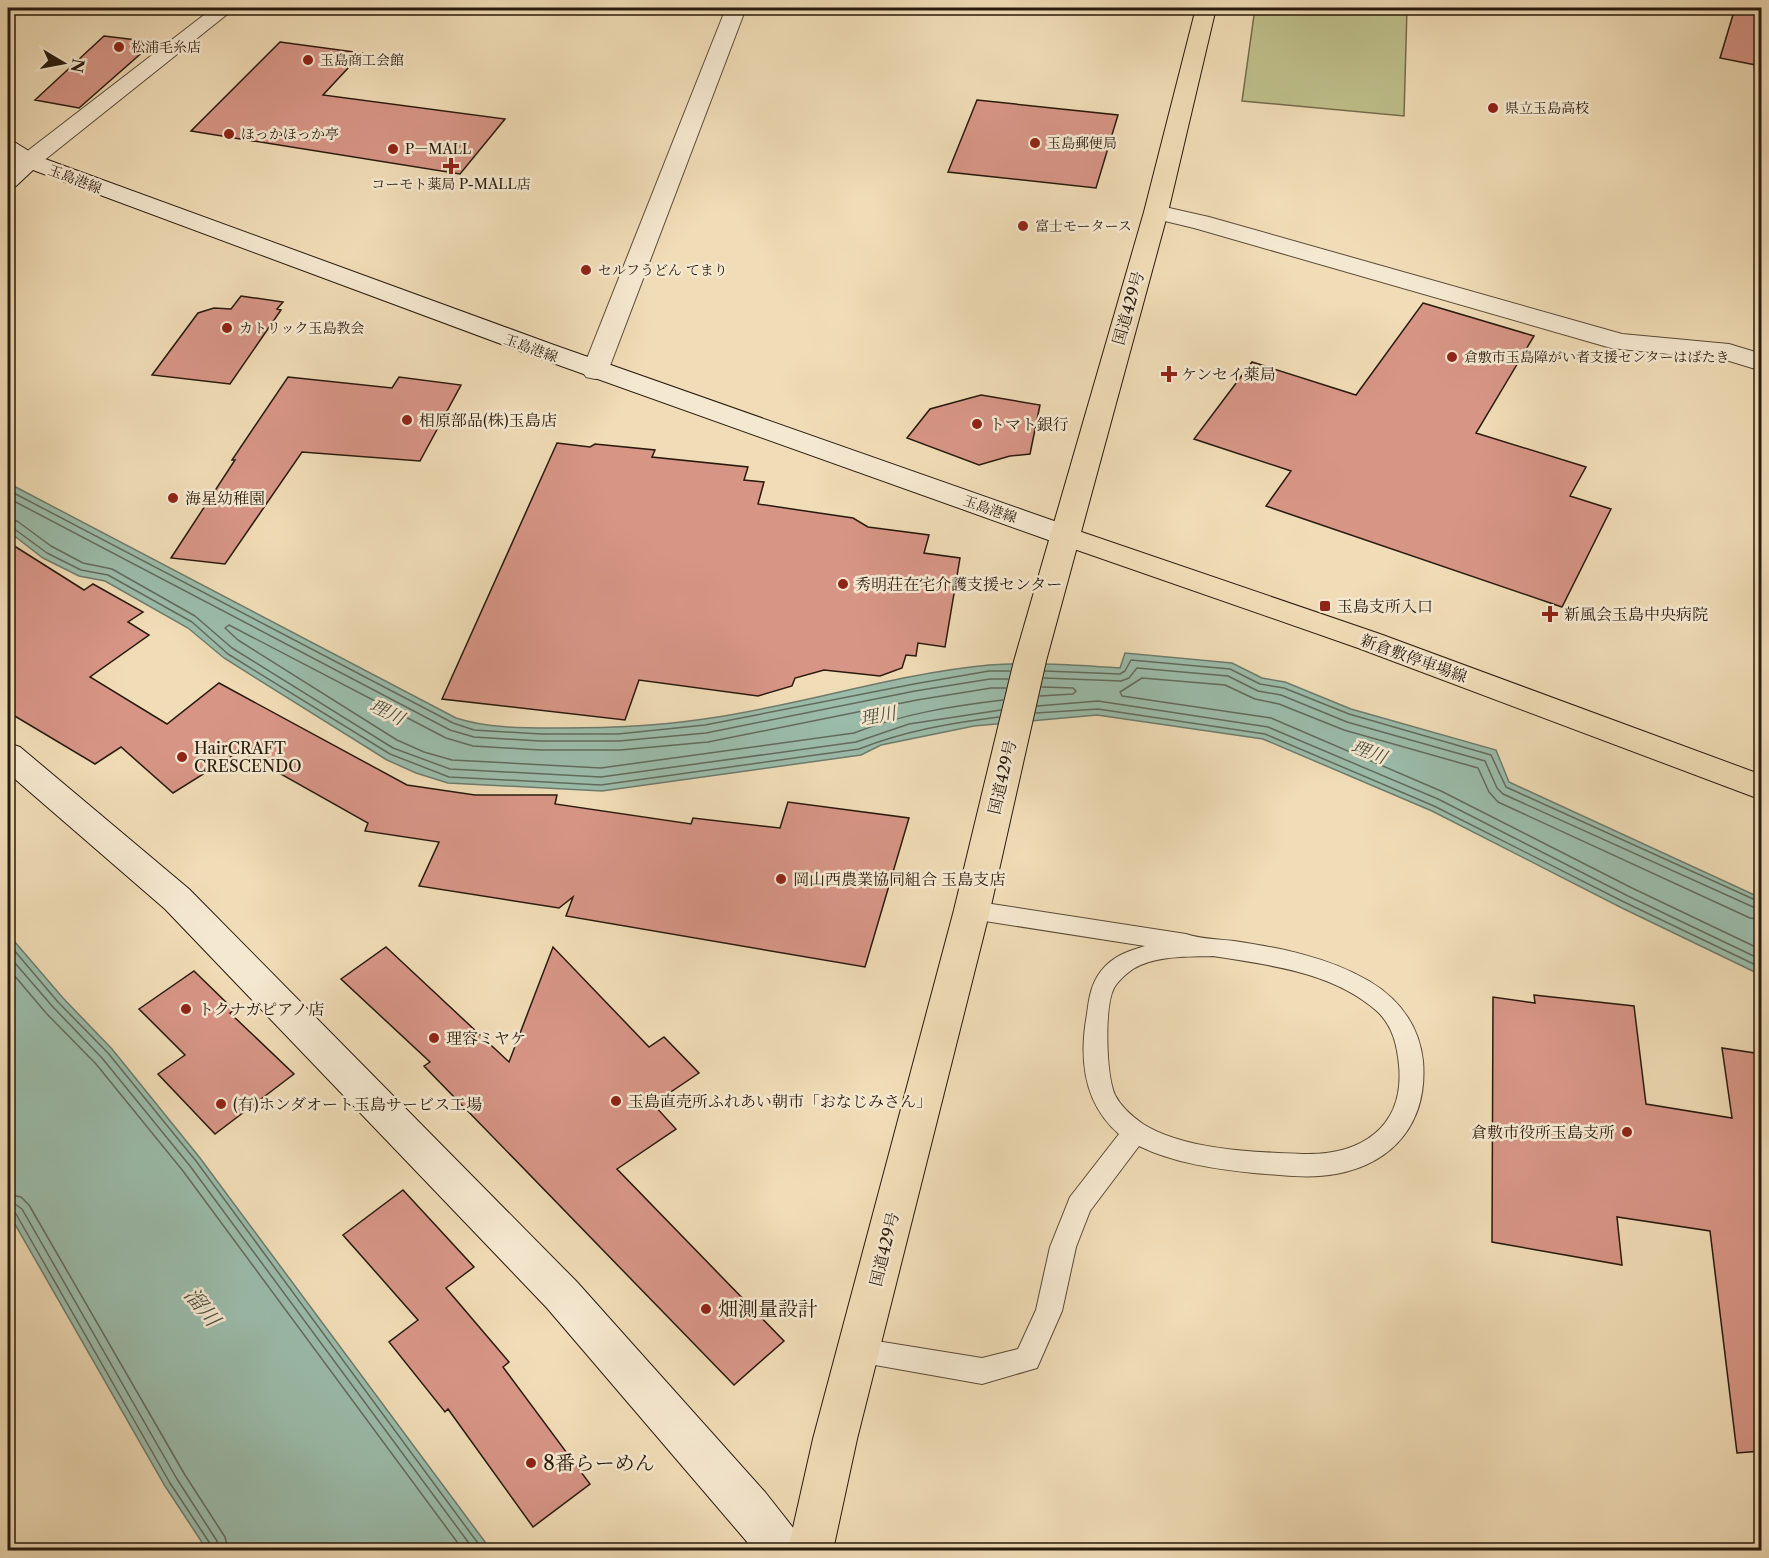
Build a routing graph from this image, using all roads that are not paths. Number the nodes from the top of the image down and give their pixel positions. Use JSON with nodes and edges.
{"nodes":[{"id":1,"x":225,"y":8,"type":"edge"},
{"id":2,"x":736,"y":8,"type":"edge"},
{"id":3,"x":1206,"y":8,"type":"edge"},
{"id":4,"x":18,"y":154,"type":"edge"},
{"id":5,"x":8,"y":181,"type":"edge"},
{"id":6,"x":1156,"y":212,"type":"junction"},
{"id":7,"x":1761,"y":363,"type":"edge"},
{"id":8,"x":595,"y":371,"type":"junction"},
{"id":9,"x":1064,"y":535,"type":"junction"},
{"id":10,"x":8,"y":755,"type":"edge"},
{"id":11,"x":1761,"y":788,"type":"edge"},
{"id":12,"x":972,"y":910,"type":"junction"},
{"id":13,"x":1213,"y":947,"type":"junction"},
{"id":14,"x":1136,"y":1132,"type":"junction"},
{"id":15,"x":858,"y":1350,"type":"junction"},
{"id":16,"x":782,"y":1551,"type":"edge"},
{"id":17,"x":810,"y":1551,"type":"edge"}],
"edges":[{"from":1,"to":4,"type":"street"},
{"from":2,"to":8,"type":"street"},
{"from":3,"to":6,"type":"main road","name":"国道429号"},
{"from":4,"to":5,"type":"street","name":"玉島港線"},
{"from":4,"to":8,"type":"street","name":"玉島港線"},
{"from":6,"to":7,"type":"street"},
{"from":6,"to":9,"type":"main road","name":"国道429号"},
{"from":8,"to":9,"type":"street","name":"玉島港線"},
{"from":9,"to":11,"type":"main road","name":"新倉敷停車場線"},
{"from":9,"to":12,"type":"main road","name":"国道429号"},
{"from":10,"to":16,"type":"street"},
{"from":12,"to":13,"type":"lane"},
{"from":12,"to":15,"type":"main road","name":"国道429号"},
{"from":13,"to":14,"type":"lane"},
{"from":13,"to":14,"type":"lane"},
{"from":14,"to":15,"type":"lane"},
{"from":15,"to":17,"type":"main road","name":"国道429号"}]}
